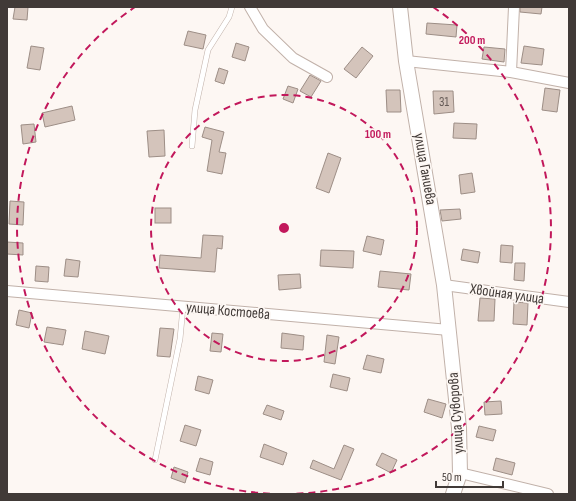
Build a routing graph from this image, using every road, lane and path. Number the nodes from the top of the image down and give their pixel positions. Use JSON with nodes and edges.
{"nodes":[{"id":1,"x":232,"y":7,"type":"edge"},
{"id":2,"x":250,"y":7,"type":"edge"},
{"id":3,"x":400,"y":7,"type":"edge"},
{"id":4,"x":514,"y":7,"type":"edge"},
{"id":5,"x":406,"y":61,"type":"junction"},
{"id":6,"x":511,"y":72,"type":"junction"},
{"id":7,"x":327,"y":76,"type":"dead end"},
{"id":8,"x":569,"y":83,"type":"edge"},
{"id":9,"x":192,"y":146,"type":"dead end"},
{"id":10,"x":444,"y":285,"type":"junction"},
{"id":11,"x":7,"y":291,"type":"edge"},
{"id":12,"x":569,"y":302,"type":"edge"},
{"id":13,"x":183,"y":307,"type":"junction"},
{"id":14,"x":449,"y":330,"type":"junction"},
{"id":15,"x":156,"y":460,"type":"dead end"},
{"id":16,"x":460,"y":473,"type":"junction"},
{"id":17,"x":453,"y":494,"type":"edge"},
{"id":18,"x":548,"y":494,"type":"edge"}],
"edges":[{"from":1,"to":9,"type":"lane"},
{"from":2,"to":7,"type":"street"},
{"from":3,"to":5,"type":"main road","name":"улица Ганиева"},
{"from":4,"to":6,"type":"street"},
{"from":5,"to":6,"type":"street"},
{"from":5,"to":10,"type":"main road","name":"улица Ганиева"},
{"from":6,"to":8,"type":"street"},
{"from":10,"to":12,"type":"street","name":"Хвойная улица"},
{"from":10,"to":14,"type":"main road","name":"улица Ганиева"},
{"from":11,"to":13,"type":"street","name":"улица Костоева"},
{"from":13,"to":14,"type":"street","name":"улица Костоева"},
{"from":13,"to":15,"type":"lane"},
{"from":14,"to":16,"type":"main road","name":"улица Суворова"},
{"from":16,"to":17,"type":"main road","name":"улица Суворова"},
{"from":16,"to":18,"type":"street"}]}
